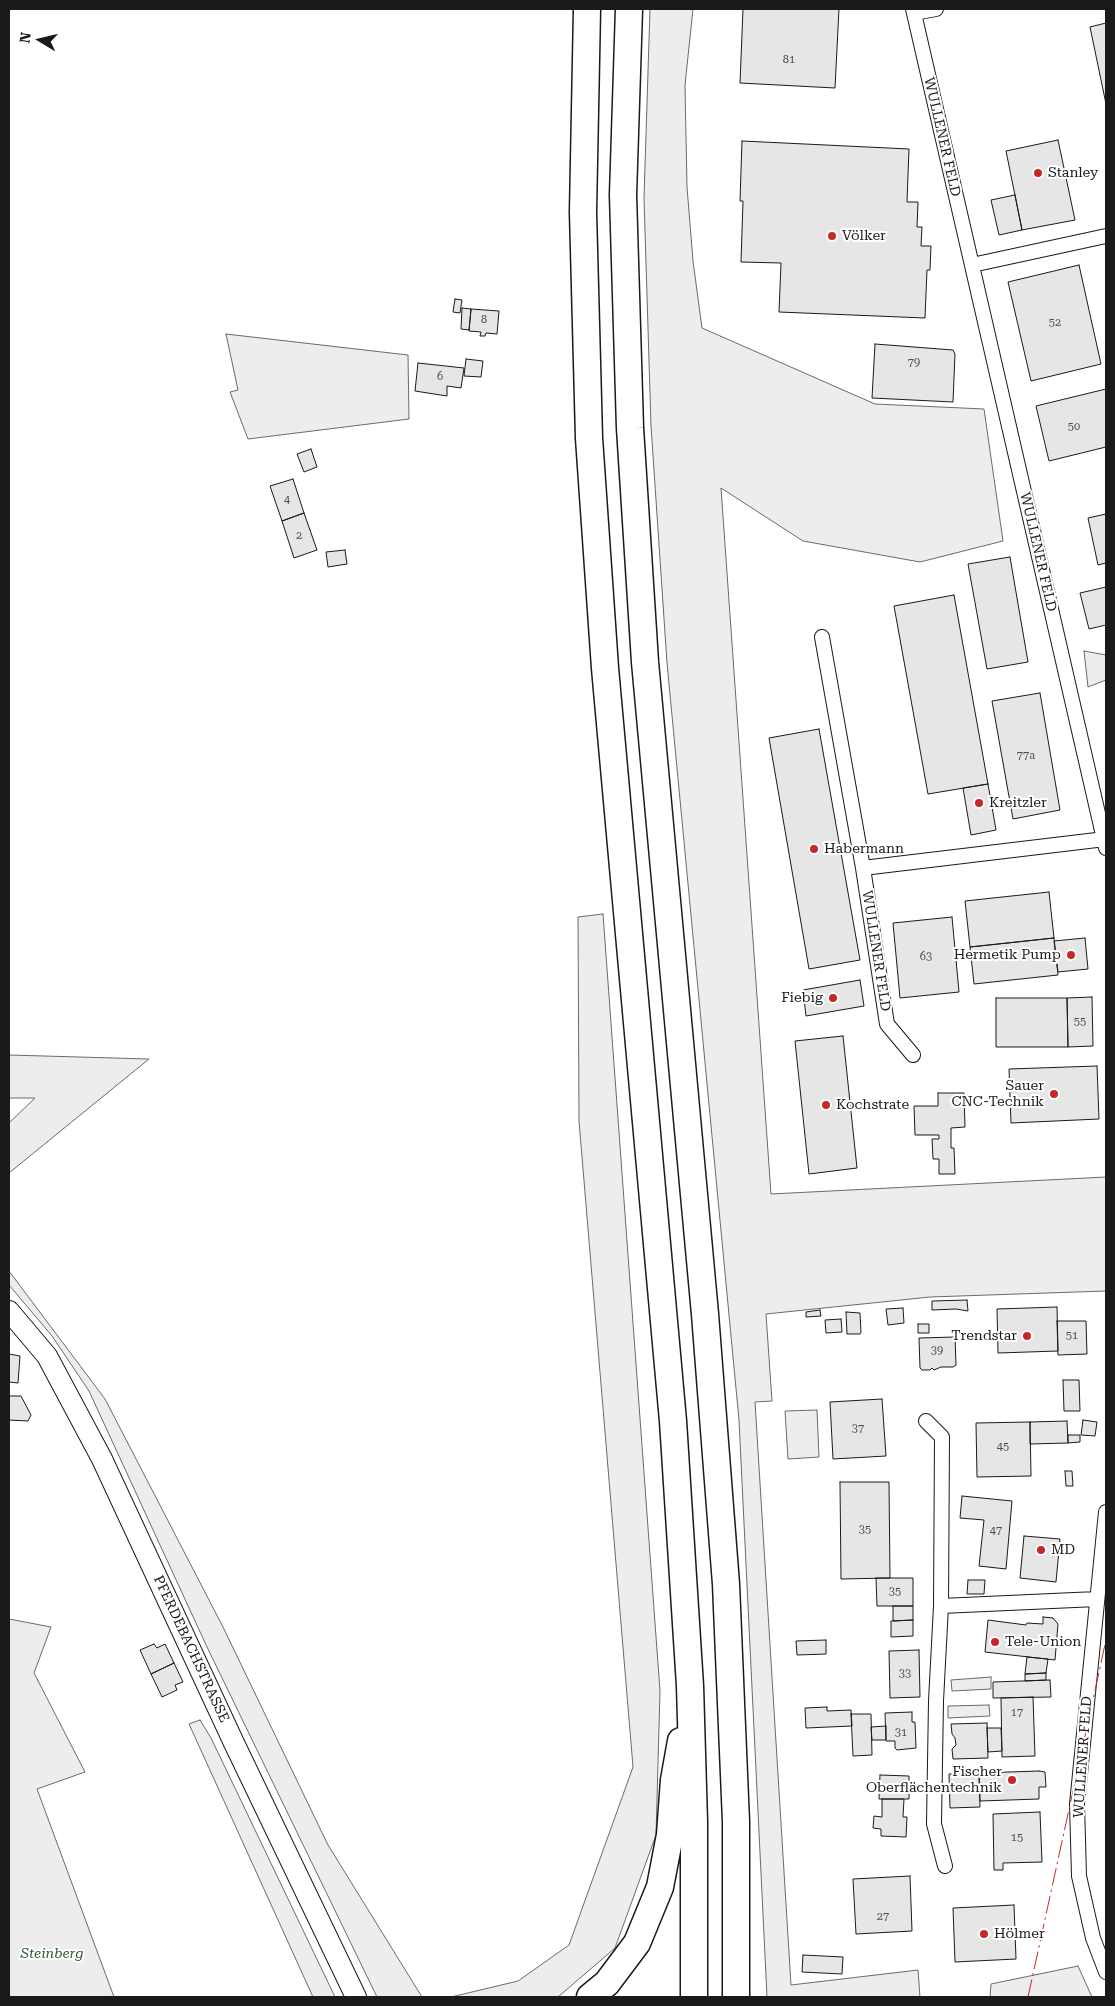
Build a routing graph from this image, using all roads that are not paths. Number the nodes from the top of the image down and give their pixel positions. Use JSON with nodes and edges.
{"nodes":[{"id":1,"x":587,"y":9,"type":"edge"},
{"id":2,"x":629,"y":9,"type":"edge"},
{"id":3,"x":936,"y":9,"type":"edge"},
{"id":4,"x":914,"y":11,"type":"edge"},
{"id":5,"x":1106,"y":236,"type":"edge"},
{"id":6,"x":972,"y":265,"type":"junction"},
{"id":7,"x":822,"y":637,"type":"dead end"},
{"id":8,"x":1106,"y":844,"type":"edge"},
{"id":9,"x":863,"y":868,"type":"junction"},
{"id":10,"x":913,"y":1055,"type":"dead end"},
{"id":11,"x":9,"y":1311,"type":"edge"},
{"id":12,"x":926,"y":1421,"type":"dead end"},
{"id":13,"x":1106,"y":1512,"type":"edge"},
{"id":14,"x":1097,"y":1599,"type":"junction"},
{"id":15,"x":941,"y":1606,"type":"junction"},
{"id":16,"x":690,"y":1686,"type":"junction"},
{"id":17,"x":944,"y":1866,"type":"dead end"},
{"id":18,"x":1106,"y":1972,"type":"edge"},
{"id":19,"x":356,"y":1997,"type":"edge"},
{"id":20,"x":590,"y":1997,"type":"edge"},
{"id":21,"x":694,"y":1997,"type":"edge"},
{"id":22,"x":736,"y":1997,"type":"edge"}],
"edges":[{"from":1,"to":16,"type":"highway"},
{"from":2,"to":22,"type":"highway"},
{"from":3,"to":4,"type":"street"},
{"from":4,"to":6,"type":"street","name":"WULLENER FELD"},
{"from":5,"to":6,"type":"street"},
{"from":6,"to":8,"type":"street","name":"WULLENER FELD"},
{"from":7,"to":9,"type":"street","name":"WULLENER FELD"},
{"from":8,"to":9,"type":"street","name":"WULLENER FELD"},
{"from":9,"to":10,"type":"street","name":"WULLENER FELD"},
{"from":11,"to":19,"type":"main road","name":"PFERDEBACHSTRASSE"},
{"from":12,"to":15,"type":"street"},
{"from":13,"to":14,"type":"street","name":"WULLENER FELD"},
{"from":14,"to":15,"type":"street"},
{"from":14,"to":18,"type":"street","name":"WULLENER FELD"},
{"from":15,"to":17,"type":"street"},
{"from":16,"to":20,"type":"highway"},
{"from":16,"to":21,"type":"highway"}]}
